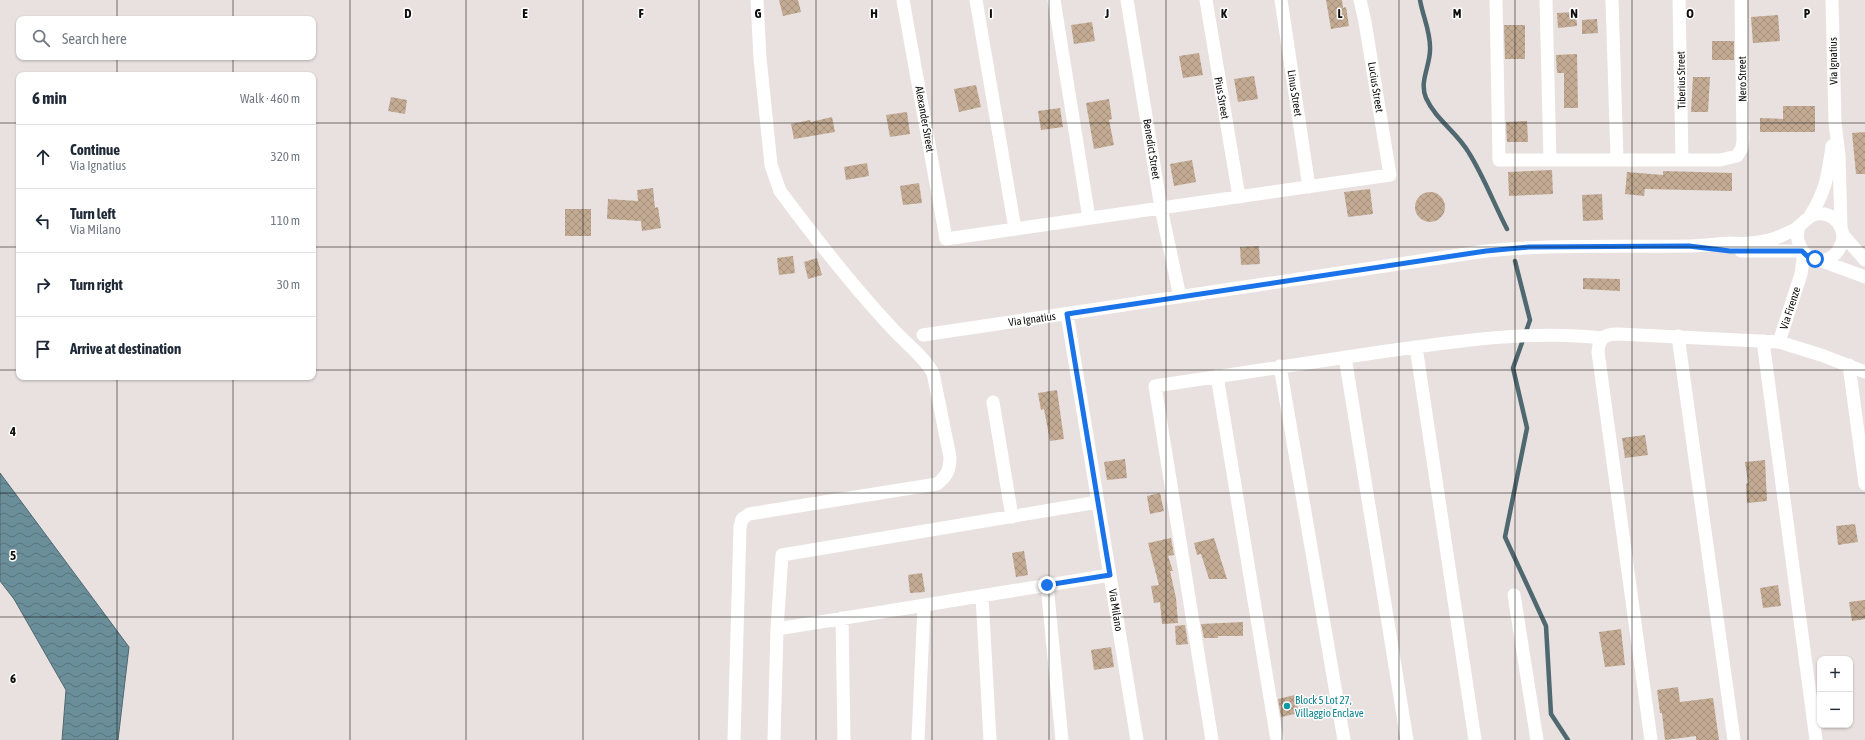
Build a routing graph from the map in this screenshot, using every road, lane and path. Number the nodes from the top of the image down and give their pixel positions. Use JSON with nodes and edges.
{"nodes":[{"id":1,"x":757,"y":0,"type":"edge"},
{"id":2,"x":903,"y":0,"type":"edge"},
{"id":3,"x":976,"y":0,"type":"edge"},
{"id":4,"x":1054,"y":0,"type":"edge"},
{"id":5,"x":1127,"y":0,"type":"edge"},
{"id":6,"x":1206,"y":0,"type":"edge"},
{"id":7,"x":1281,"y":0,"type":"edge"},
{"id":8,"x":1360,"y":0,"type":"edge"},
{"id":9,"x":1496,"y":0,"type":"edge"},
{"id":10,"x":1546,"y":0,"type":"edge"},
{"id":11,"x":1612,"y":0,"type":"edge"},
{"id":12,"x":1679,"y":0,"type":"edge"},
{"id":13,"x":1741,"y":0,"type":"edge"},
{"id":14,"x":1832,"y":0,"type":"edge"},
{"id":15,"x":1835,"y":122,"type":"junction"},
{"id":16,"x":1550,"y":160,"type":"junction"},
{"id":17,"x":1617,"y":160,"type":"junction"},
{"id":18,"x":1682,"y":160,"type":"junction"},
{"id":19,"x":1309,"y":187,"type":"junction"},
{"id":20,"x":1239,"y":197,"type":"junction"},
{"id":21,"x":1161,"y":208,"type":"junction"},
{"id":22,"x":1810,"y":216,"type":"junction"},
{"id":23,"x":1089,"y":218,"type":"junction"},
{"id":24,"x":1799,"y":226,"type":"junction"},
{"id":25,"x":1015,"y":229,"type":"junction"},
{"id":26,"x":1842,"y":232,"type":"junction"},
{"id":27,"x":1689,"y":246,"type":"junction"},
{"id":28,"x":1803,"y":252,"type":"junction"},
{"id":29,"x":1817,"y":260,"type":"junction"},
{"id":30,"x":1865,"y":260,"type":"edge"},
{"id":31,"x":1801,"y":274,"type":"junction"},
{"id":32,"x":1865,"y":278,"type":"edge"},
{"id":33,"x":1180,"y":297,"type":"junction"},
{"id":34,"x":1067,"y":314,"type":"junction"},
{"id":35,"x":923,"y":335,"type":"dead end"},
{"id":36,"x":1678,"y":336,"type":"junction"},
{"id":37,"x":1602,"y":338,"type":"junction"},
{"id":38,"x":1763,"y":340,"type":"junction"},
{"id":39,"x":1779,"y":342,"type":"junction"},
{"id":40,"x":1416,"y":347,"type":"junction"},
{"id":41,"x":1345,"y":357,"type":"junction"},
{"id":42,"x":1849,"y":365,"type":"junction"},
{"id":43,"x":1280,"y":366,"type":"junction"},
{"id":44,"x":1865,"y":372,"type":"edge"},
{"id":45,"x":1217,"y":376,"type":"junction"},
{"id":46,"x":993,"y":402,"type":"dead end"},
{"id":47,"x":1865,"y":484,"type":"edge"},
{"id":48,"x":1098,"y":502,"type":"junction"},
{"id":49,"x":1012,"y":517,"type":"junction"},
{"id":50,"x":1110,"y":575,"type":"junction"},
{"id":51,"x":1047,"y":585,"type":"junction"},
{"id":52,"x":1514,"y":595,"type":"dead end"},
{"id":53,"x":982,"y":596,"type":"junction"},
{"id":54,"x":924,"y":605,"type":"junction"},
{"id":55,"x":842,"y":618,"type":"junction"},
{"id":56,"x":777,"y":629,"type":"junction"},
{"id":57,"x":734,"y":740,"type":"edge"},
{"id":58,"x":774,"y":740,"type":"edge"},
{"id":59,"x":844,"y":740,"type":"edge"},
{"id":60,"x":918,"y":740,"type":"edge"},
{"id":61,"x":990,"y":740,"type":"edge"},
{"id":62,"x":1062,"y":740,"type":"edge"},
{"id":63,"x":1137,"y":740,"type":"edge"},
{"id":64,"x":1212,"y":740,"type":"edge"},
{"id":65,"x":1277,"y":740,"type":"edge"},
{"id":66,"x":1344,"y":740,"type":"edge"},
{"id":67,"x":1407,"y":740,"type":"edge"},
{"id":68,"x":1475,"y":740,"type":"edge"},
{"id":69,"x":1537,"y":740,"type":"edge"},
{"id":70,"x":1651,"y":740,"type":"edge"},
{"id":71,"x":1734,"y":740,"type":"edge"},
{"id":72,"x":1816,"y":740,"type":"edge"}],
"edges":[{"from":1,"to":57,"type":"street"},
{"from":2,"to":25,"type":"street","name":"Alexander Street"},
{"from":3,"to":25,"type":"street"},
{"from":4,"to":23,"type":"street"},
{"from":5,"to":21,"type":"street","name":"Benedict Street"},
{"from":6,"to":20,"type":"street","name":"Pius Street"},
{"from":7,"to":19,"type":"street","name":"Linus Street"},
{"from":8,"to":19,"type":"street","name":"Lucius Street"},
{"from":9,"to":16,"type":"street"},
{"from":10,"to":16,"type":"street"},
{"from":11,"to":17,"type":"street"},
{"from":12,"to":18,"type":"street","name":"Tiberius Street"},
{"from":13,"to":18,"type":"street","name":"Nero Street"},
{"from":14,"to":15,"type":"street","name":"Via Ignatius"},
{"from":15,"to":22,"type":"street","name":"Via Ignatius"},
{"from":15,"to":26,"type":"street","name":"Via Ignatius"},
{"from":16,"to":17,"type":"street"},
{"from":17,"to":18,"type":"street"},
{"from":19,"to":20,"type":"street"},
{"from":20,"to":21,"type":"street"},
{"from":21,"to":23,"type":"street"},
{"from":21,"to":33,"type":"street","name":"Benedict Street"},
{"from":22,"to":24,"type":"street"},
{"from":22,"to":26,"type":"street"},
{"from":23,"to":25,"type":"street"},
{"from":24,"to":27,"type":"street","name":"Via Ignatius"},
{"from":24,"to":28,"type":"street"},
{"from":26,"to":29,"type":"street"},
{"from":26,"to":30,"type":"street"},
{"from":27,"to":28,"type":"street","name":"Via Ignatius"},
{"from":27,"to":33,"type":"street","name":"Via Ignatius"},
{"from":28,"to":29,"type":"street"},
{"from":28,"to":31,"type":"street","name":"Via Firenze"},
{"from":29,"to":31,"type":"street","name":"Via Firenze"},
{"from":29,"to":32,"type":"street"},
{"from":31,"to":39,"type":"street","name":"Via Firenze"},
{"from":33,"to":34,"type":"street","name":"Via Ignatius"},
{"from":34,"to":35,"type":"street","name":"Via Ignatius"},
{"from":34,"to":48,"type":"street","name":"Via Milano"},
{"from":36,"to":37,"type":"street"},
{"from":36,"to":38,"type":"street"},
{"from":36,"to":71,"type":"street"},
{"from":37,"to":40,"type":"street"},
{"from":37,"to":70,"type":"street"},
{"from":38,"to":39,"type":"street"},
{"from":38,"to":72,"type":"street"},
{"from":39,"to":42,"type":"street"},
{"from":40,"to":41,"type":"street"},
{"from":40,"to":68,"type":"street"},
{"from":41,"to":43,"type":"street"},
{"from":41,"to":67,"type":"street"},
{"from":42,"to":44,"type":"street"},
{"from":42,"to":47,"type":"street"},
{"from":43,"to":45,"type":"street"},
{"from":43,"to":66,"type":"street"},
{"from":45,"to":64,"type":"street"},
{"from":45,"to":65,"type":"street"},
{"from":46,"to":49,"type":"street"},
{"from":48,"to":49,"type":"street"},
{"from":48,"to":50,"type":"street","name":"Via Milano"},
{"from":49,"to":56,"type":"street"},
{"from":50,"to":51,"type":"street"},
{"from":50,"to":63,"type":"street","name":"Via Milano"},
{"from":51,"to":53,"type":"street"},
{"from":51,"to":62,"type":"street"},
{"from":52,"to":69,"type":"street"},
{"from":53,"to":54,"type":"street"},
{"from":53,"to":61,"type":"street"},
{"from":54,"to":55,"type":"street"},
{"from":54,"to":60,"type":"street"},
{"from":55,"to":56,"type":"street"},
{"from":55,"to":59,"type":"street"},
{"from":56,"to":58,"type":"street"}]}
